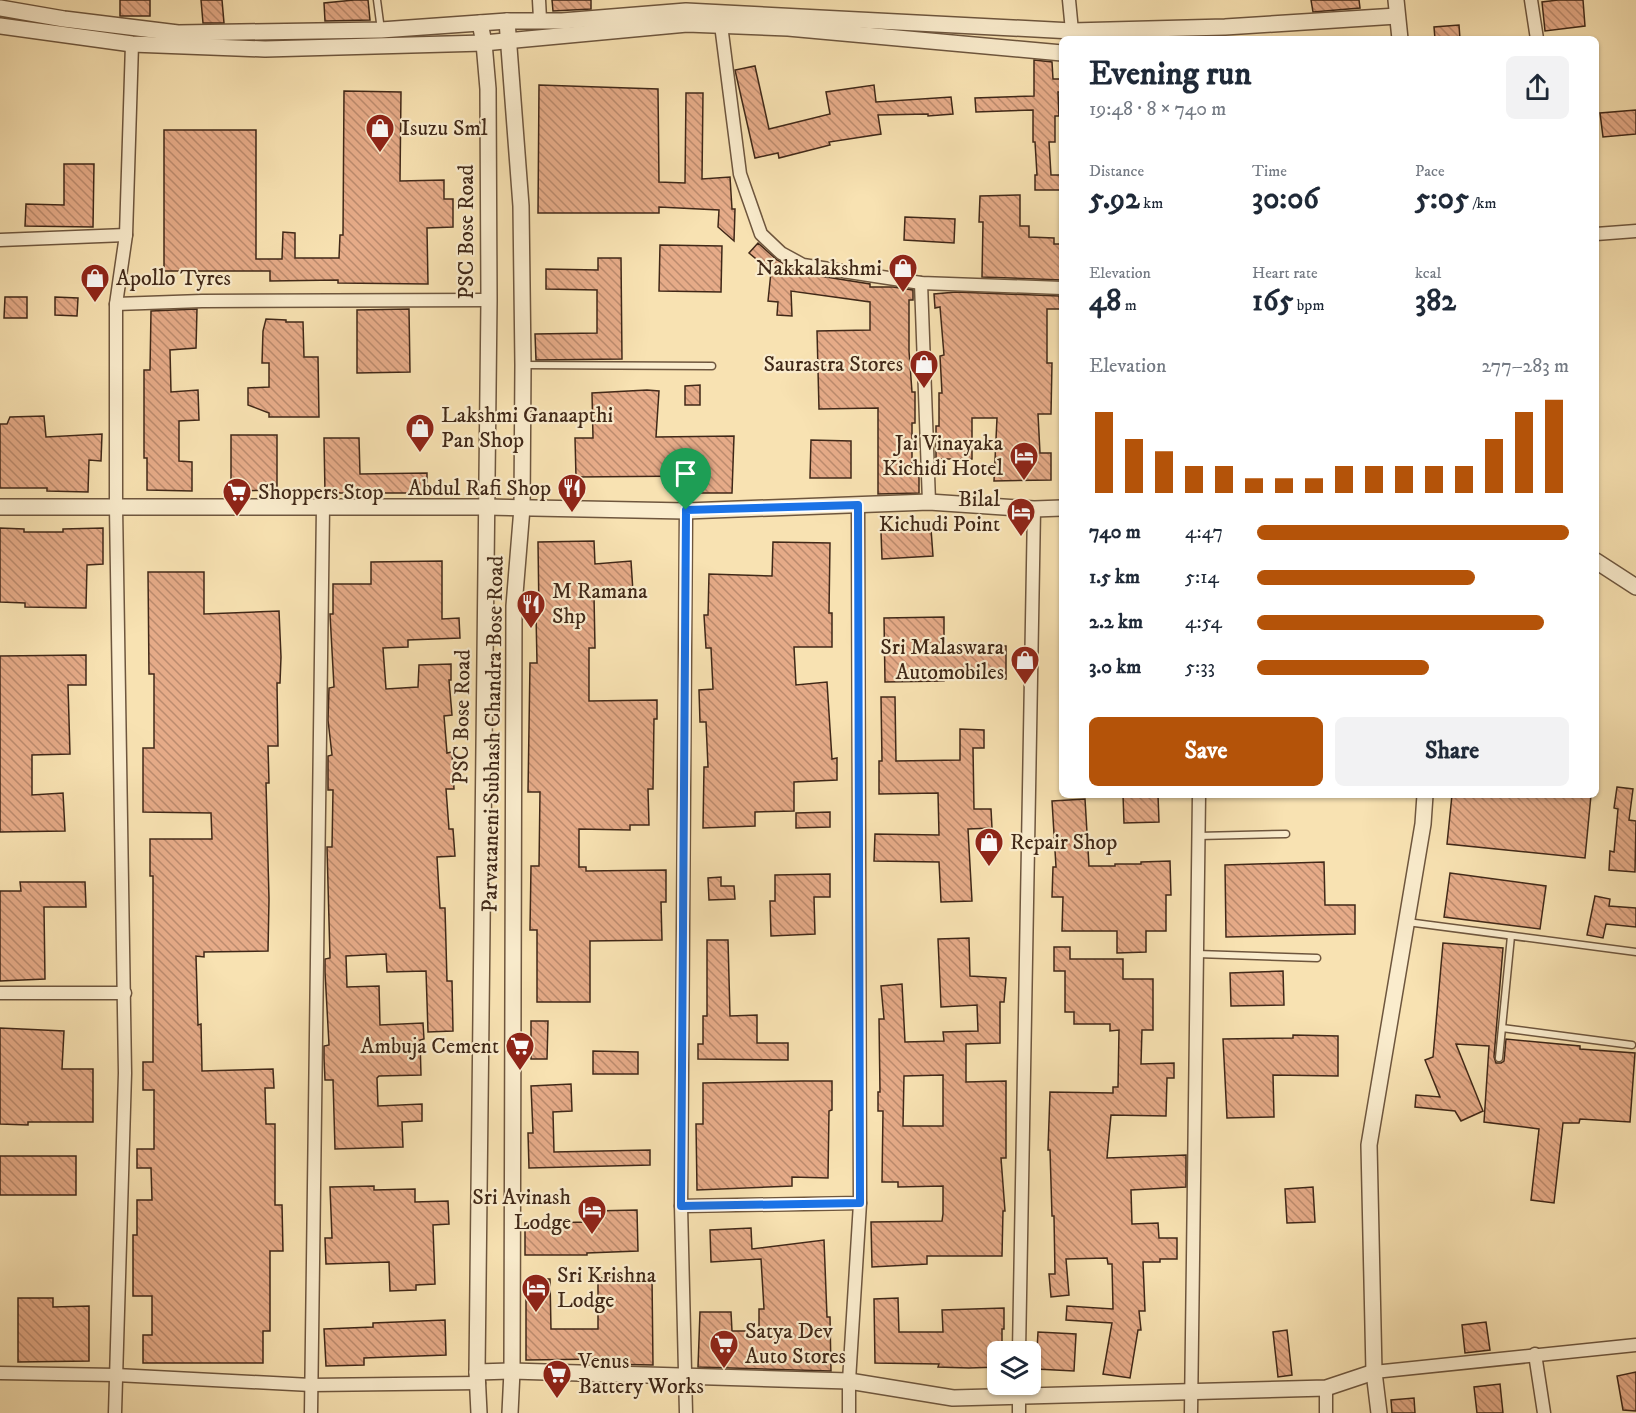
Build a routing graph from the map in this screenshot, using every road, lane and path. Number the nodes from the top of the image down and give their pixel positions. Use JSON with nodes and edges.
{"nodes":[{"id":1,"x":377,"y":0,"type":"edge"},
{"id":2,"x":539,"y":0,"type":"edge"},
{"id":3,"x":1069,"y":0,"type":"edge"},
{"id":4,"x":1531,"y":0,"type":"edge"},
{"id":5,"x":685,"y":5,"type":"edge"},
{"id":6,"x":0,"y":8,"type":"edge"},
{"id":7,"x":1396,"y":8,"type":"edge"},
{"id":8,"x":720,"y":19,"type":"junction"},
{"id":9,"x":540,"y":20,"type":"junction"},
{"id":10,"x":507,"y":21,"type":"junction"},
{"id":11,"x":480,"y":23,"type":"junction"},
{"id":12,"x":0,"y":26,"type":"edge"},
{"id":13,"x":1072,"y":31,"type":"junction"},
{"id":14,"x":1399,"y":36,"type":"edge"},
{"id":15,"x":1537,"y":36,"type":"edge"},
{"id":16,"x":382,"y":38,"type":"junction"},
{"id":17,"x":508,"y":40,"type":"junction"},
{"id":18,"x":484,"y":43,"type":"junction"},
{"id":19,"x":132,"y":44,"type":"junction"},
{"id":20,"x":1059,"y":53,"type":"edge"},
{"id":21,"x":1636,"y":231,"type":"edge"},
{"id":22,"x":1599,"y":234,"type":"edge"},
{"id":23,"x":126,"y":235,"type":"junction"},
{"id":24,"x":0,"y":240,"type":"edge"},
{"id":25,"x":921,"y":283,"type":"junction"},
{"id":26,"x":1059,"y":288,"type":"edge"},
{"id":27,"x":489,"y":300,"type":"junction"},
{"id":28,"x":116,"y":304,"type":"junction"},
{"id":29,"x":523,"y":365,"type":"junction"},
{"id":30,"x":712,"y":366,"type":"dead end"},
{"id":31,"x":929,"y":502,"type":"junction"},
{"id":32,"x":858,"y":505,"type":"junction"},
{"id":33,"x":0,"y":507,"type":"edge"},
{"id":34,"x":116,"y":507,"type":"junction"},
{"id":35,"x":323,"y":507,"type":"junction"},
{"id":36,"x":487,"y":507,"type":"junction"},
{"id":37,"x":522,"y":508,"type":"junction"},
{"id":38,"x":1059,"y":508,"type":"edge"},
{"id":39,"x":1034,"y":509,"type":"junction"},
{"id":40,"x":686,"y":510,"type":"junction"},
{"id":41,"x":1599,"y":563,"type":"edge"},
{"id":42,"x":1636,"y":587,"type":"edge"},
{"id":43,"x":1199,"y":798,"type":"edge"},
{"id":44,"x":1425,"y":798,"type":"edge"},
{"id":45,"x":1286,"y":834,"type":"dead end"},
{"id":46,"x":1197,"y":836,"type":"junction"},
{"id":47,"x":1406,"y":922,"type":"junction"},
{"id":48,"x":1511,"y":936,"type":"junction"},
{"id":49,"x":1636,"y":952,"type":"edge"},
{"id":50,"x":1196,"y":954,"type":"junction"},
{"id":51,"x":1317,"y":958,"type":"dead end"},
{"id":52,"x":0,"y":993,"type":"edge"},
{"id":53,"x":125,"y":993,"type":"junction"},
{"id":54,"x":1502,"y":1028,"type":"junction"},
{"id":55,"x":1632,"y":1045,"type":"dead end"},
{"id":56,"x":1499,"y":1058,"type":"dead end"},
{"id":57,"x":860,"y":1203,"type":"junction"},
{"id":58,"x":681,"y":1206,"type":"junction"},
{"id":59,"x":1019,"y":1341,"type":"edge"},
{"id":60,"x":1636,"y":1345,"type":"edge"},
{"id":61,"x":1535,"y":1354,"type":"junction"},
{"id":62,"x":512,"y":1371,"type":"junction"},
{"id":63,"x":1374,"y":1372,"type":"junction"},
{"id":64,"x":0,"y":1373,"type":"edge"},
{"id":65,"x":116,"y":1375,"type":"junction"},
{"id":66,"x":686,"y":1377,"type":"junction"},
{"id":67,"x":478,"y":1378,"type":"junction"},
{"id":68,"x":849,"y":1381,"type":"junction"},
{"id":69,"x":311,"y":1385,"type":"junction"},
{"id":70,"x":1326,"y":1388,"type":"junction"},
{"id":71,"x":1041,"y":1390,"type":"edge"},
{"id":72,"x":1191,"y":1390,"type":"junction"},
{"id":73,"x":987,"y":1394,"type":"edge"},
{"id":74,"x":1018,"y":1395,"type":"edge"},
{"id":75,"x":115,"y":1413,"type":"edge"},
{"id":76,"x":311,"y":1413,"type":"edge"},
{"id":77,"x":479,"y":1413,"type":"edge"},
{"id":78,"x":510,"y":1413,"type":"edge"},
{"id":79,"x":686,"y":1413,"type":"edge"},
{"id":80,"x":849,"y":1413,"type":"edge"},
{"id":81,"x":1019,"y":1413,"type":"edge"},
{"id":82,"x":1191,"y":1413,"type":"edge"},
{"id":83,"x":1326,"y":1413,"type":"edge"},
{"id":84,"x":1379,"y":1413,"type":"edge"},
{"id":85,"x":1544,"y":1413,"type":"edge"}],
"edges":[{"from":1,"to":16,"type":"lane"},
{"from":2,"to":9,"type":"street"},
{"from":3,"to":13,"type":"street"},
{"from":4,"to":15,"type":"street"},
{"from":5,"to":8,"type":"street"},
{"from":5,"to":9,"type":"street"},
{"from":6,"to":16,"type":"street"},
{"from":7,"to":13,"type":"street"},
{"from":7,"to":14,"type":"street"},
{"from":8,"to":13,"type":"street"},
{"from":8,"to":17,"type":"street"},
{"from":8,"to":20,"type":"street"},
{"from":8,"to":25,"type":"street"},
{"from":9,"to":10,"type":"street"},
{"from":10,"to":11,"type":"street"},
{"from":10,"to":17,"type":"street","name":"Parvataneni Subhash Chandra Bose Road"},
{"from":11,"to":16,"type":"street"},
{"from":11,"to":18,"type":"street","name":"PSC Bose Road"},
{"from":12,"to":19,"type":"street"},
{"from":16,"to":18,"type":"street"},
{"from":16,"to":19,"type":"street"},
{"from":17,"to":18,"type":"street"},
{"from":17,"to":29,"type":"street","name":"Parvataneni Subhash Chandra Bose Road"},
{"from":18,"to":27,"type":"street","name":"PSC Bose Road"},
{"from":19,"to":23,"type":"street"},
{"from":21,"to":22,"type":"street"},
{"from":23,"to":24,"type":"street"},
{"from":23,"to":28,"type":"street"},
{"from":25,"to":26,"type":"street"},
{"from":25,"to":31,"type":"street"},
{"from":27,"to":28,"type":"street"},
{"from":27,"to":36,"type":"street","name":"PSC Bose Road"},
{"from":28,"to":34,"type":"street"},
{"from":29,"to":30,"type":"lane"},
{"from":29,"to":37,"type":"street","name":"Parvataneni Subhash Chandra Bose Road"},
{"from":31,"to":32,"type":"street"},
{"from":31,"to":39,"type":"street"},
{"from":32,"to":40,"type":"street"},
{"from":32,"to":57,"type":"street"},
{"from":33,"to":34,"type":"street"},
{"from":34,"to":35,"type":"street"},
{"from":34,"to":53,"type":"street"},
{"from":35,"to":36,"type":"street"},
{"from":35,"to":69,"type":"street"},
{"from":36,"to":37,"type":"street"},
{"from":36,"to":67,"type":"street","name":"PSC Bose Road"},
{"from":37,"to":40,"type":"street"},
{"from":37,"to":62,"type":"street","name":"Parvataneni Subhash Chandra Bose Road"},
{"from":38,"to":39,"type":"street"},
{"from":39,"to":59,"type":"street"},
{"from":40,"to":58,"type":"street"},
{"from":41,"to":42,"type":"street"},
{"from":43,"to":46,"type":"street"},
{"from":44,"to":47,"type":"street"},
{"from":45,"to":46,"type":"lane"},
{"from":46,"to":50,"type":"street"},
{"from":47,"to":48,"type":"lane"},
{"from":47,"to":63,"type":"street"},
{"from":48,"to":49,"type":"lane"},
{"from":48,"to":54,"type":"lane"},
{"from":50,"to":51,"type":"lane"},
{"from":50,"to":72,"type":"street"},
{"from":52,"to":53,"type":"street"},
{"from":53,"to":65,"type":"street"},
{"from":54,"to":55,"type":"lane"},
{"from":54,"to":56,"type":"lane"},
{"from":57,"to":58,"type":"street"},
{"from":57,"to":68,"type":"street"},
{"from":58,"to":66,"type":"street"},
{"from":60,"to":61,"type":"street"},
{"from":61,"to":63,"type":"street"},
{"from":61,"to":85,"type":"street"},
{"from":62,"to":66,"type":"street"},
{"from":62,"to":67,"type":"street"},
{"from":62,"to":78,"type":"street","name":"Parvataneni Subhash Chandra Bose Road"},
{"from":63,"to":70,"type":"street"},
{"from":63,"to":84,"type":"street"},
{"from":64,"to":65,"type":"street"},
{"from":65,"to":69,"type":"street"},
{"from":65,"to":75,"type":"street"},
{"from":66,"to":68,"type":"street"},
{"from":66,"to":79,"type":"street"},
{"from":67,"to":69,"type":"street"},
{"from":67,"to":77,"type":"street","name":"PSC Bose Road"},
{"from":68,"to":73,"type":"street"},
{"from":68,"to":80,"type":"street"},
{"from":69,"to":76,"type":"street"},
{"from":70,"to":72,"type":"street"},
{"from":70,"to":83,"type":"street"},
{"from":71,"to":72,"type":"street"},
{"from":72,"to":82,"type":"street"},
{"from":74,"to":81,"type":"street"}]}
